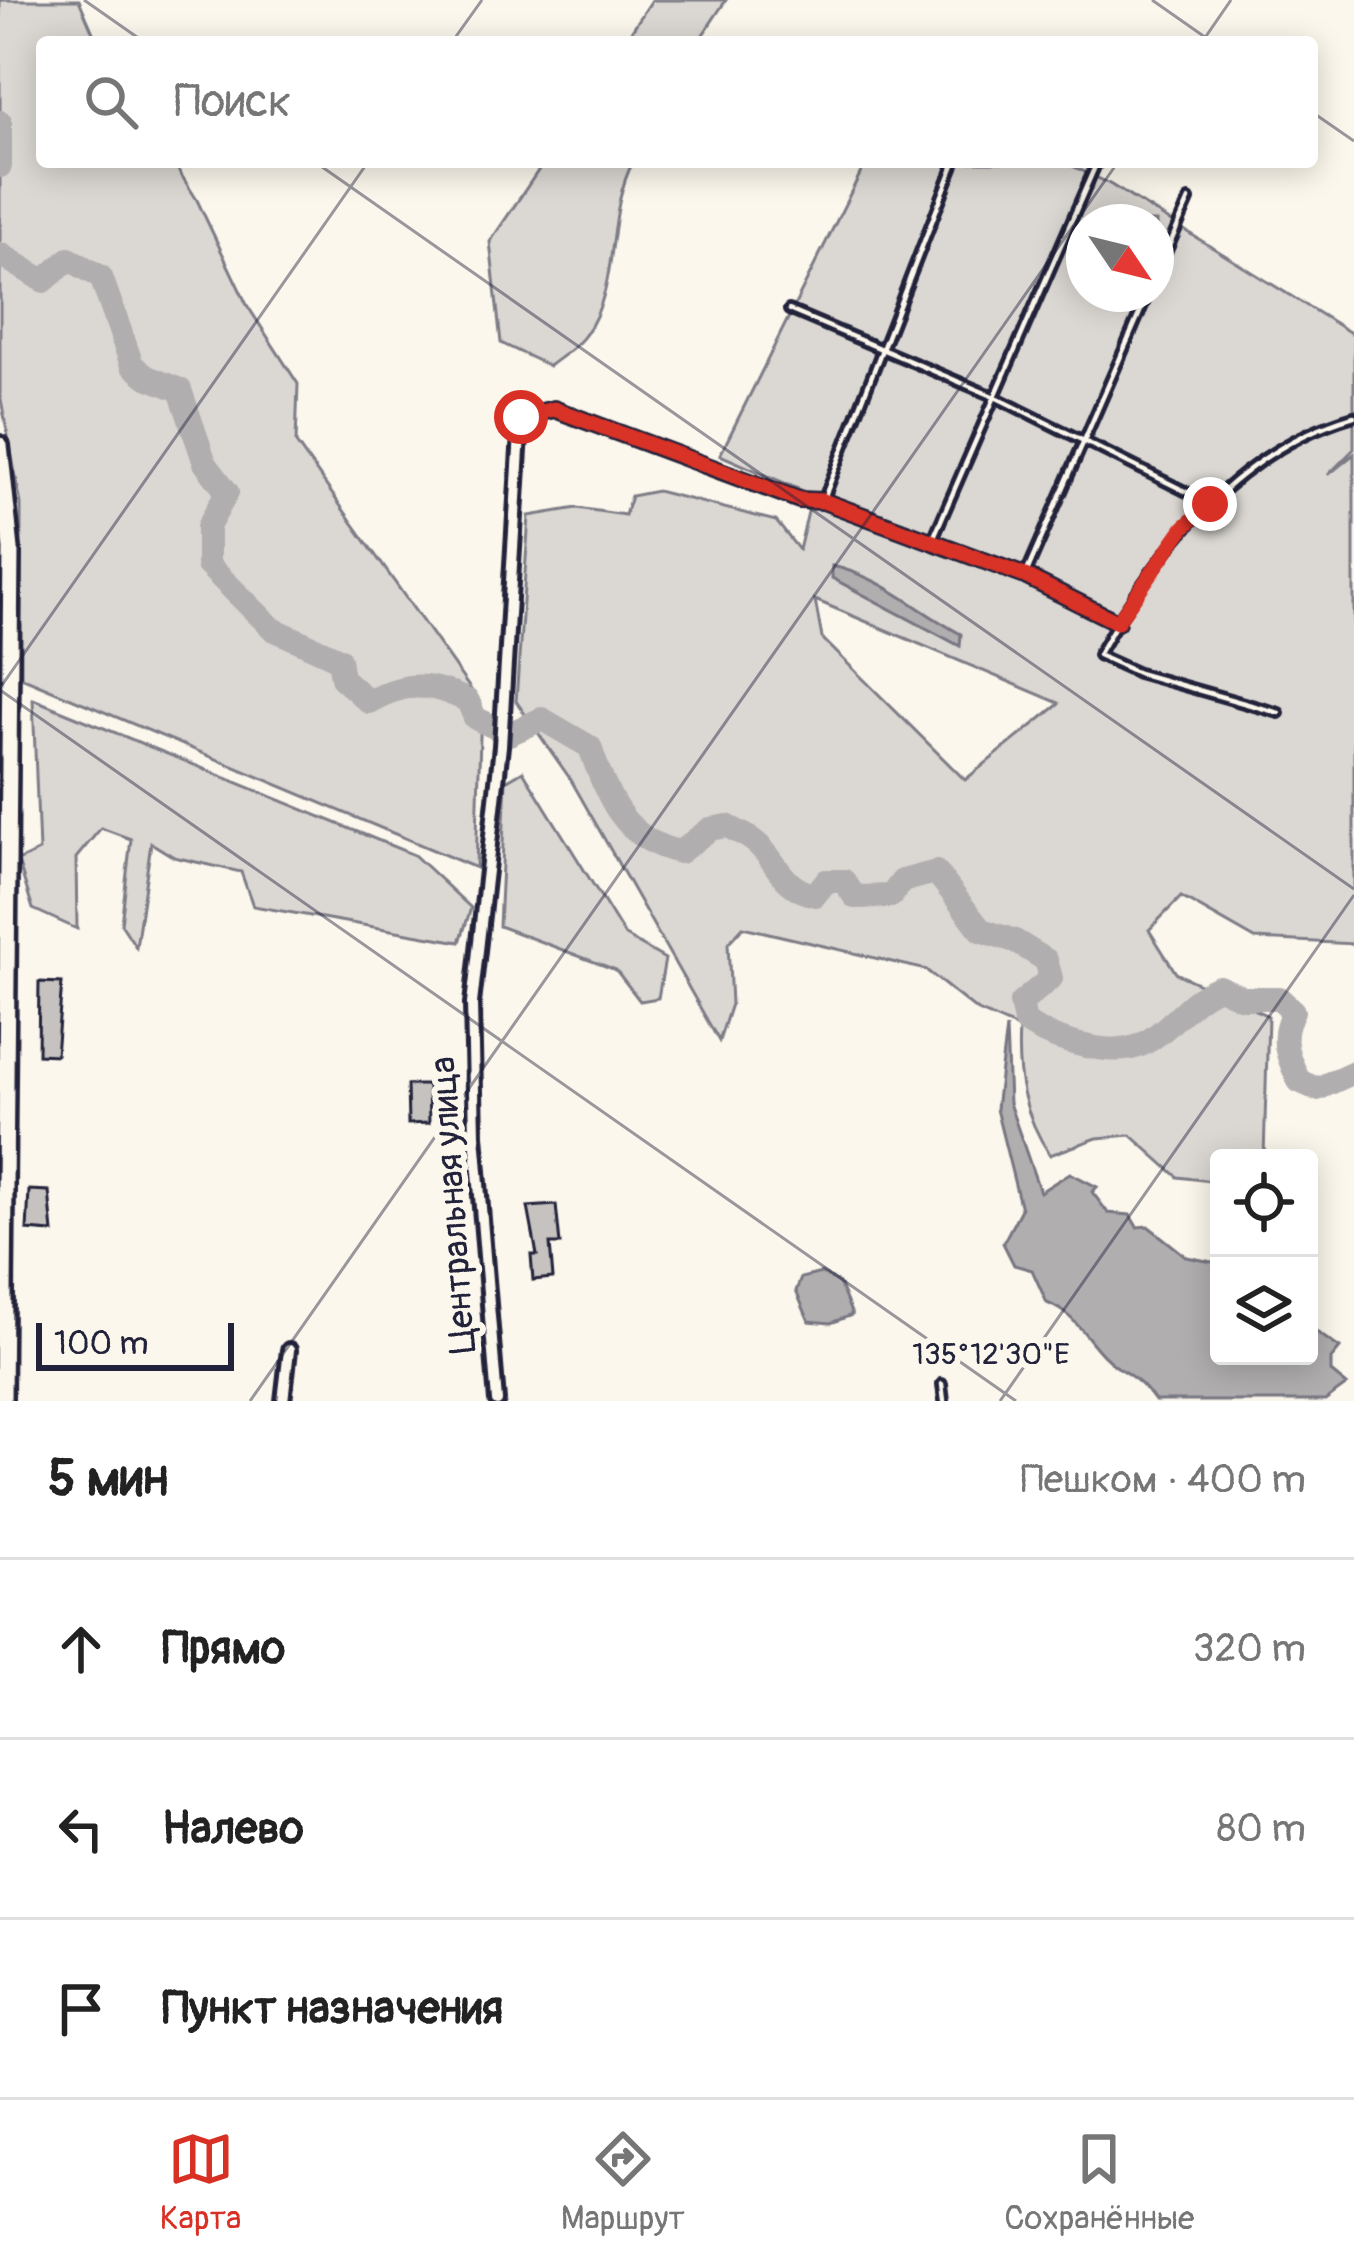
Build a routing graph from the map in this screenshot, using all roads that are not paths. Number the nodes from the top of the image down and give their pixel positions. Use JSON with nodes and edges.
{"nodes":[{"id":1,"x":953,"y":168,"type":"edge"},
{"id":2,"x":1094,"y":168,"type":"edge"},
{"id":3,"x":1190,"y":200,"type":"dead end"},
{"id":4,"x":1174,"y":236,"type":"edge"},
{"id":5,"x":789,"y":310,"type":"dead end"},
{"id":6,"x":1140,"y":312,"type":"edge"},
{"id":7,"x":882,"y":349,"type":"junction"},
{"id":8,"x":994,"y":397,"type":"junction"},
{"id":9,"x":1354,"y":416,"type":"edge"},
{"id":10,"x":1084,"y":440,"type":"junction"},
{"id":11,"x":0,"y":445,"type":"edge"},
{"id":12,"x":823,"y":501,"type":"junction"},
{"id":13,"x":1210,"y":504,"type":"junction"},
{"id":14,"x":932,"y":541,"type":"junction"},
{"id":15,"x":1025,"y":576,"type":"junction"},
{"id":16,"x":1117,"y":622,"type":"junction"},
{"id":17,"x":1279,"y":713,"type":"dead end"},
{"id":18,"x":289,"y":1350,"type":"dead end"},
{"id":19,"x":942,"y":1384,"type":"dead end"},
{"id":20,"x":3,"y":1401,"type":"edge"},
{"id":21,"x":283,"y":1401,"type":"edge"},
{"id":22,"x":496,"y":1401,"type":"edge"},
{"id":23,"x":944,"y":1401,"type":"edge"}],
"edges":[{"from":1,"to":7,"type":"lane"},
{"from":2,"to":8,"type":"lane"},
{"from":3,"to":4,"type":"lane"},
{"from":5,"to":7,"type":"lane"},
{"from":6,"to":10,"type":"lane"},
{"from":7,"to":8,"type":"lane"},
{"from":7,"to":12,"type":"lane"},
{"from":8,"to":10,"type":"lane"},
{"from":8,"to":14,"type":"lane"},
{"from":9,"to":13,"type":"lane"},
{"from":10,"to":13,"type":"lane"},
{"from":10,"to":15,"type":"lane"},
{"from":11,"to":20,"type":"main road"},
{"from":12,"to":14,"type":"street"},
{"from":12,"to":22,"type":"street","name":"Центральная улица"},
{"from":13,"to":16,"type":"lane"},
{"from":14,"to":15,"type":"street"},
{"from":15,"to":16,"type":"street"},
{"from":16,"to":17,"type":"lane"},
{"from":18,"to":21,"type":"street"},
{"from":19,"to":23,"type":"lane"}]}
